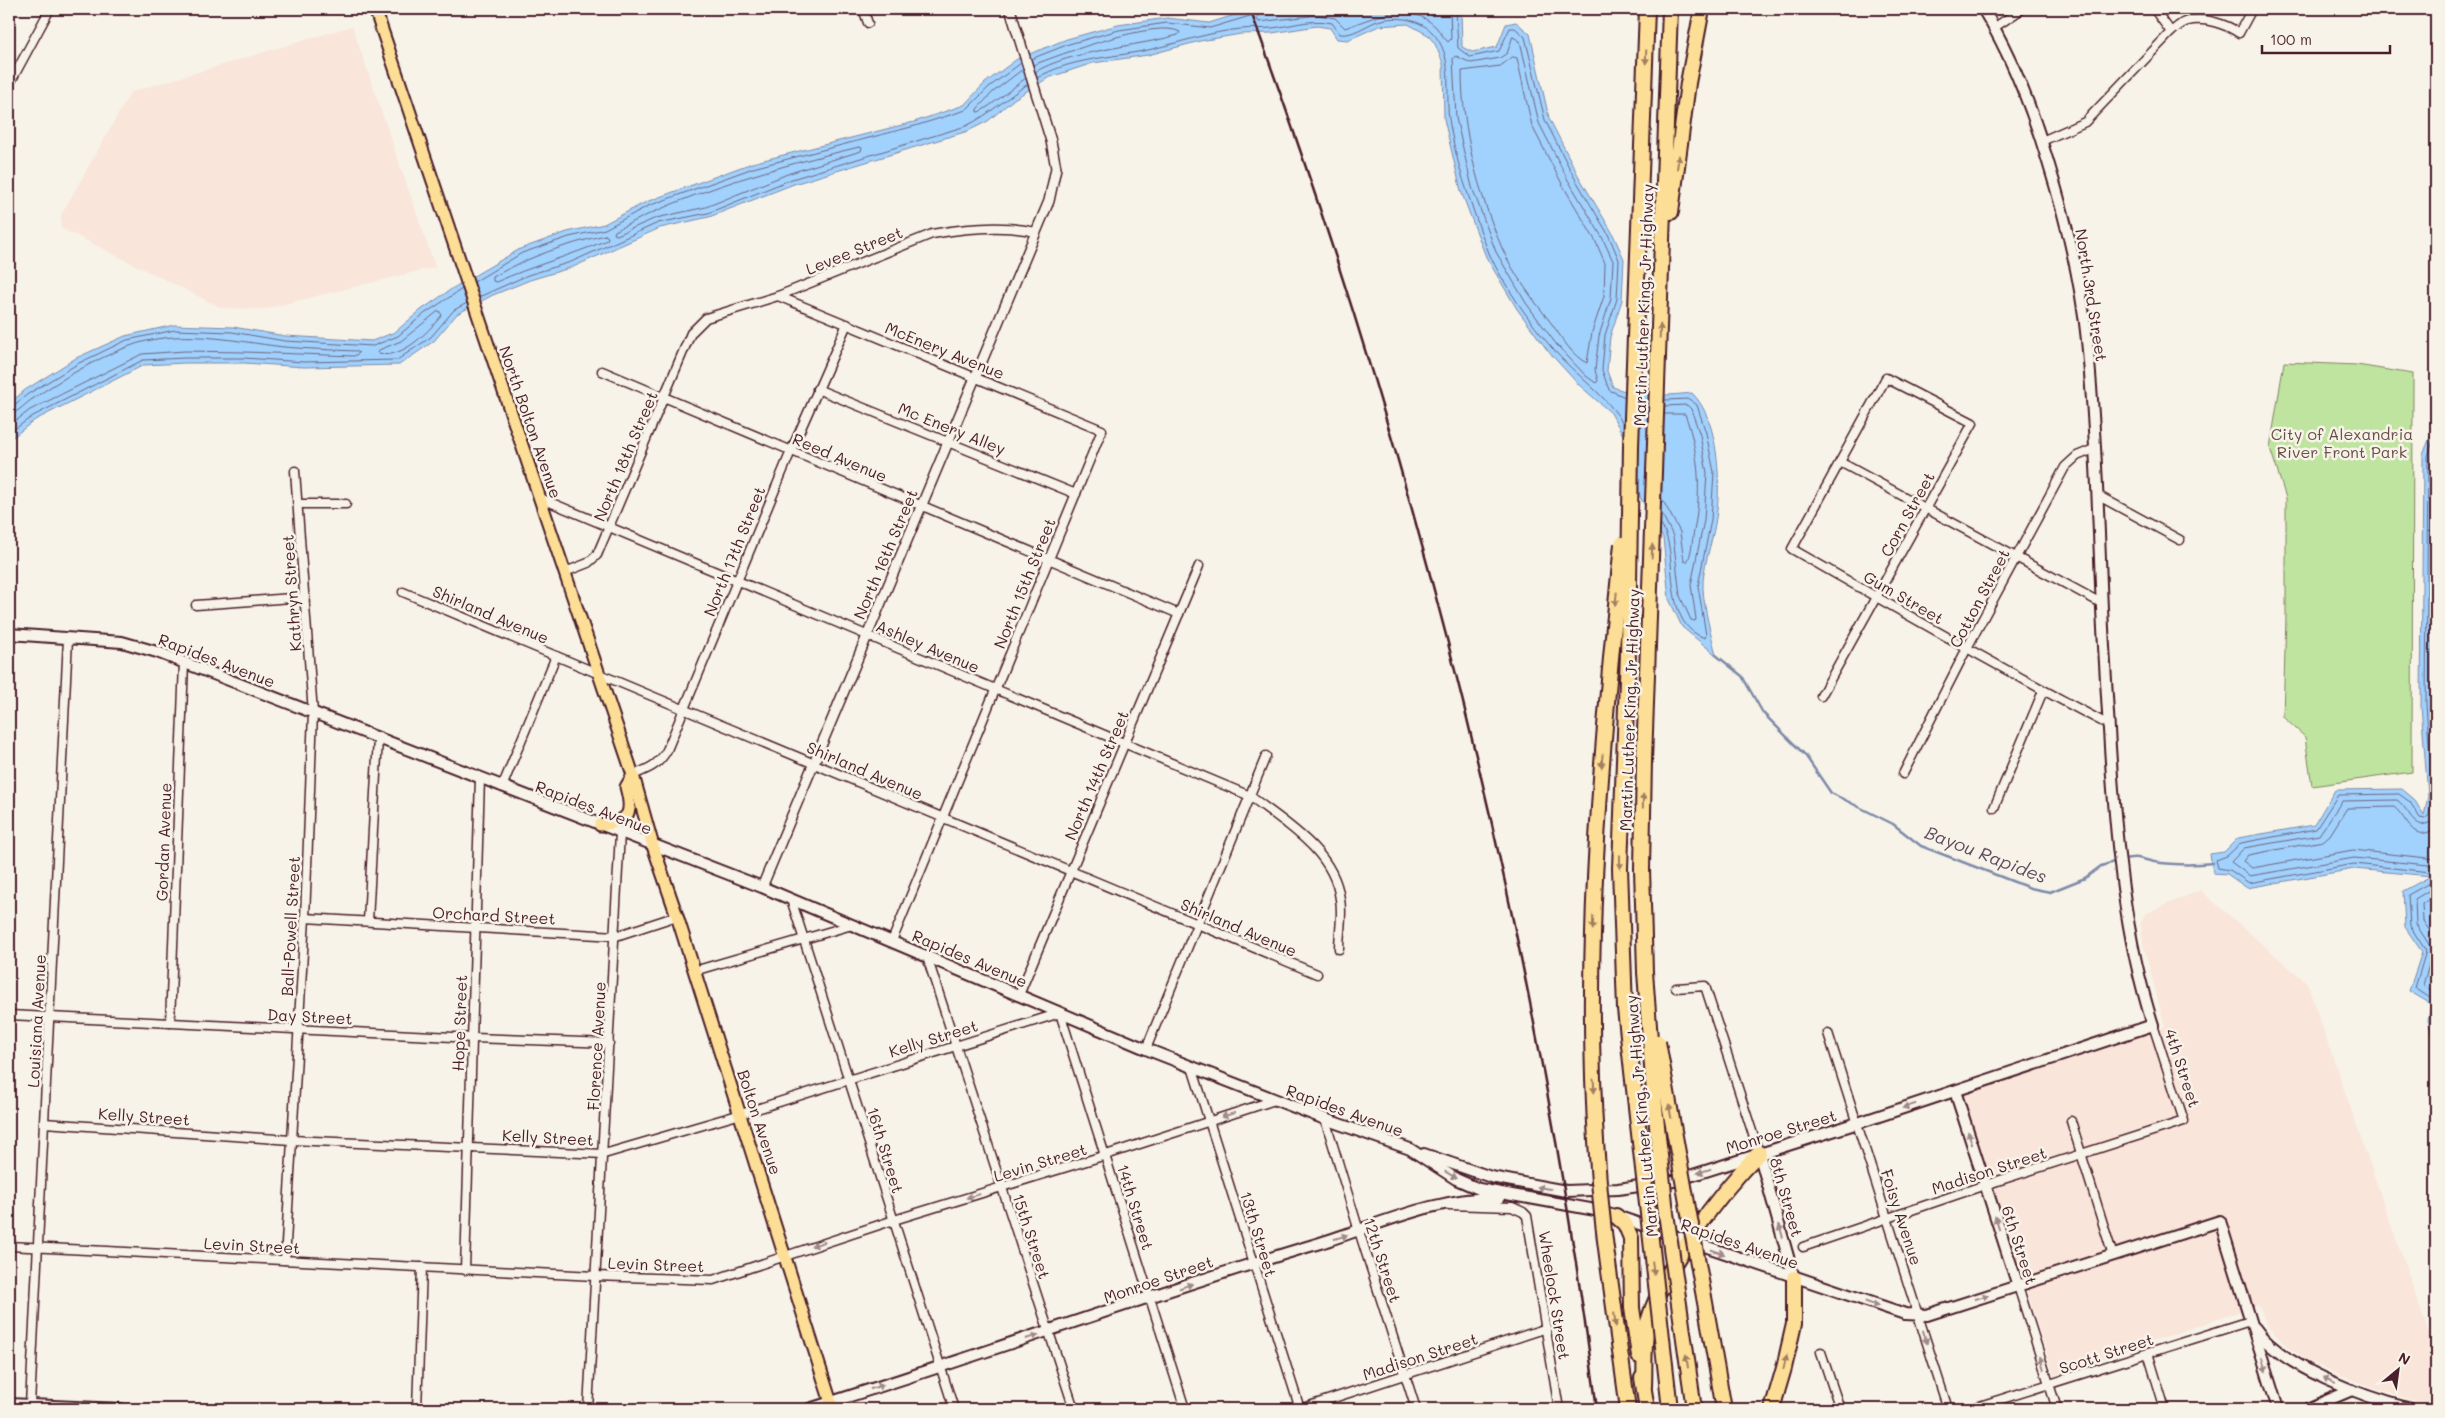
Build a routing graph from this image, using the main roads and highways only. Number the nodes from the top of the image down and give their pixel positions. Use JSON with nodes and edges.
{"nodes":[{"id":1,"x":375,"y":9,"type":"edge"},
{"id":2,"x":1647,"y":9,"type":"edge"},
{"id":3,"x":1670,"y":9,"type":"edge"},
{"id":4,"x":1702,"y":9,"type":"edge"},
{"id":5,"x":1984,"y":9,"type":"edge"},
{"id":6,"x":1662,"y":279,"type":"junction"},
{"id":7,"x":1631,"y":446,"type":"junction"},
{"id":8,"x":9,"y":634,"type":"edge"},
{"id":9,"x":634,"y":775,"type":"junction"},
{"id":10,"x":600,"y":825,"type":"junction"},
{"id":11,"x":653,"y":846,"type":"junction"},
{"id":12,"x":1645,"y":972,"type":"junction"},
{"id":13,"x":2153,"y":1024,"type":"joint"},
{"id":14,"x":1955,"y":1091,"type":"junction"},
{"id":15,"x":1410,"y":1149,"type":"junction"},
{"id":16,"x":1759,"y":1153,"type":"junction"},
{"id":17,"x":1520,"y":1198,"type":"junction"},
{"id":18,"x":1616,"y":1216,"type":"junction"},
{"id":19,"x":1689,"y":1242,"type":"junction"},
{"id":20,"x":1794,"y":1278,"type":"junction"},
{"id":21,"x":2018,"y":1286,"type":"junction"},
{"id":22,"x":2250,"y":1321,"type":"junction"},
{"id":23,"x":1644,"y":1386,"type":"junction"},
{"id":24,"x":2352,"y":1390,"type":"junction"},
{"id":25,"x":9,"y":1404,"type":"edge"},
{"id":26,"x":832,"y":1406,"type":"edge"},
{"id":27,"x":122,"y":1409,"type":"edge"},
{"id":28,"x":809,"y":1409,"type":"edge"},
{"id":29,"x":1628,"y":1409,"type":"edge"},
{"id":30,"x":1647,"y":1409,"type":"edge"},
{"id":31,"x":1670,"y":1409,"type":"edge"},
{"id":32,"x":1694,"y":1409,"type":"edge"},
{"id":33,"x":1724,"y":1409,"type":"edge"},
{"id":34,"x":1772,"y":1409,"type":"edge"},
{"id":35,"x":2278,"y":1409,"type":"edge"},
{"id":36,"x":2307,"y":1409,"type":"edge"},
{"id":37,"x":2411,"y":1409,"type":"edge"}],
"edges":[{"from":1,"to":9,"type":"main road","name":"North Bolton Avenue"},
{"from":2,"to":7,"type":"highway","name":"Martin Luther King, Jr Highway","one_way":true},
{"from":3,"to":6,"type":"highway","name":"Martin Luther King, Jr Highway"},
{"from":6,"to":4,"type":"highway","one_way":true},
{"from":5,"to":13,"type":"main road","name":"North 3rd Street"},
{"from":12,"to":6,"type":"highway","name":"Martin Luther King, Jr Highway","one_way":true},
{"from":7,"to":29,"type":"highway","one_way":true,"bridge":true},
{"from":7,"to":31,"type":"highway","name":"Martin Luther King, Jr Highway","one_way":true,"bridge":true},
{"from":8,"to":10,"type":"main road","name":"Rapides Avenue"},
{"from":9,"to":10,"type":"main road"},
{"from":9,"to":11,"type":"main road","name":"North Bolton Avenue"},
{"from":10,"to":11,"type":"main road","name":"Rapides Avenue"},
{"from":11,"to":15,"type":"main road","name":"Rapides Avenue"},
{"from":11,"to":26,"type":"main road","name":"Bolton Avenue"},
{"from":32,"to":12,"type":"highway","name":"Martin Luther King, Jr Highway","one_way":true,"bridge":true},
{"from":33,"to":12,"type":"highway","one_way":true,"bridge":true},
{"from":13,"to":14,"type":"main road","name":"Monroe Street"},
{"from":14,"to":16,"type":"main road","name":"Monroe Street","one_way":true},
{"from":21,"to":14,"type":"main road","name":"6th Street","one_way":true},
{"from":16,"to":15,"type":"main road","name":"Monroe Street","one_way":true},
{"from":15,"to":17,"type":"main road","name":"Rapides Avenue","one_way":true},
{"from":16,"to":19,"type":"highway"},
{"from":20,"to":16,"type":"main road","name":"8th Street","one_way":true},
{"from":17,"to":18,"type":"main road","name":"Rapides Avenue"},
{"from":26,"to":17,"type":"main road","name":"Monroe Street","one_way":true},
{"from":18,"to":19,"type":"main road","name":"Rapides Avenue"},
{"from":18,"to":23,"type":"highway"},
{"from":19,"to":20,"type":"main road","name":"Rapides Avenue","one_way":true},
{"from":19,"to":23,"type":"highway"},
{"from":20,"to":21,"type":"main road","name":"Rapides Avenue","one_way":true},
{"from":34,"to":20,"type":"highway","one_way":true},
{"from":21,"to":22,"type":"main road"},
{"from":24,"to":22,"type":"main road","one_way":true},
{"from":22,"to":35,"type":"main road","one_way":true},
{"from":23,"to":30,"type":"highway"},
{"from":24,"to":36,"type":"main road"},
{"from":24,"to":37,"type":"main road"},
{"from":25,"to":27,"type":"main road"},
{"from":26,"to":28,"type":"main road","name":"Monroe Street"}]}
